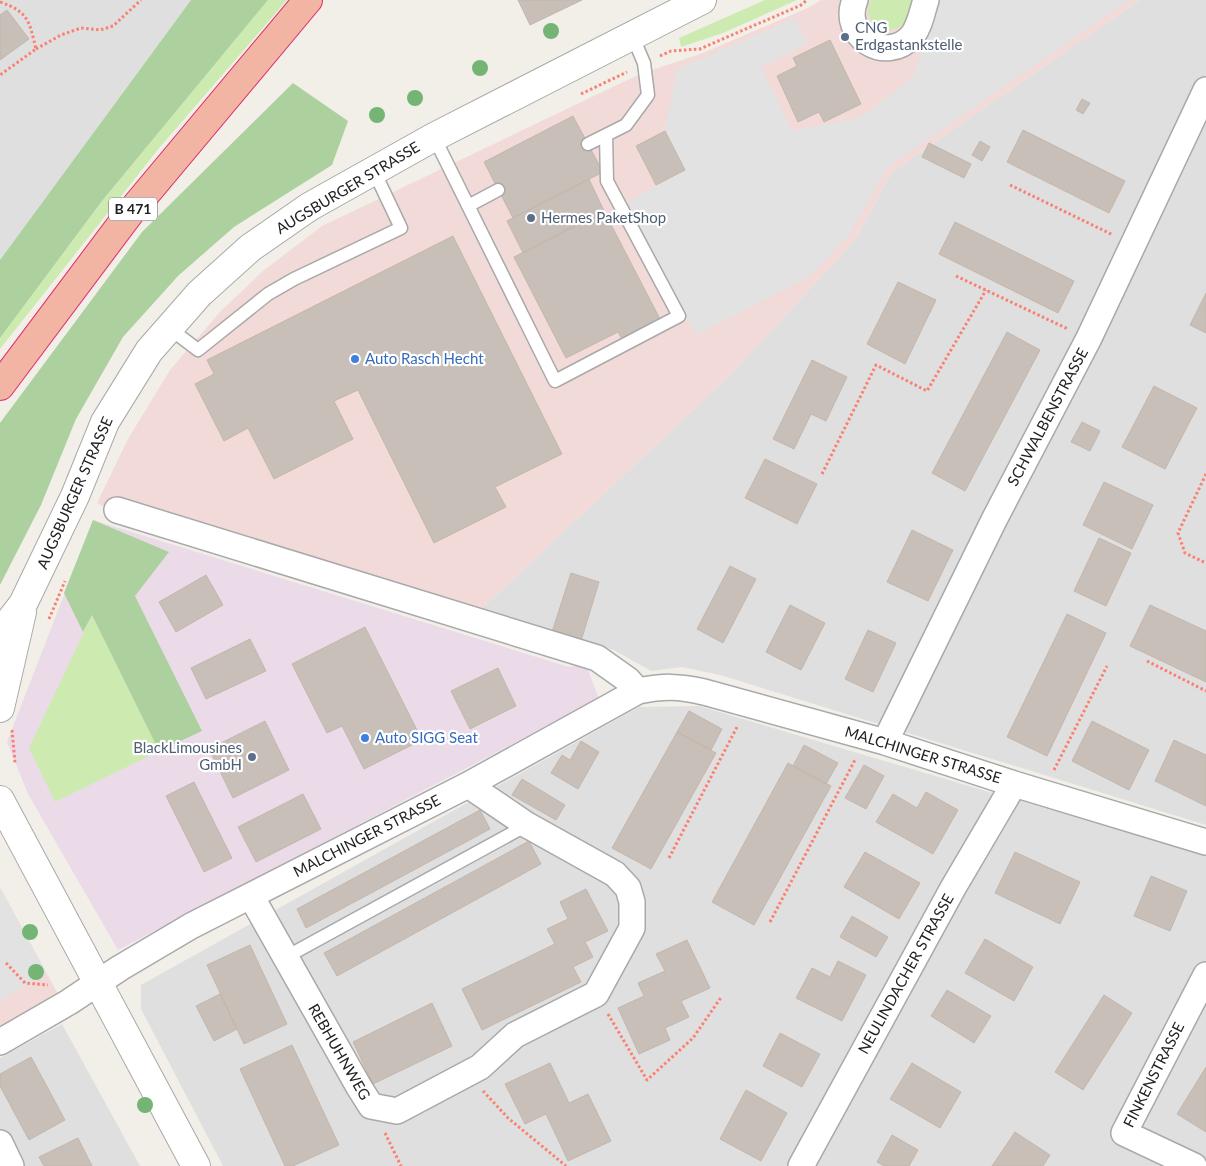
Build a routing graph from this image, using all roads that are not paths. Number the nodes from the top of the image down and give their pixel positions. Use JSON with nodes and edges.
{"nodes":[{"id":1,"x":308,"y":0,"type":"edge"},
{"id":2,"x":702,"y":0,"type":"edge"},
{"id":3,"x":855,"y":0,"type":"edge"},
{"id":4,"x":926,"y":0,"type":"edge"},
{"id":5,"x":632,"y":35,"type":"junction"},
{"id":6,"x":1206,"y":90,"type":"edge"},
{"id":7,"x":606,"y":136,"type":"junction"},
{"id":8,"x":434,"y":137,"type":"junction"},
{"id":9,"x":588,"y":144,"type":"dead end"},
{"id":10,"x":374,"y":171,"type":"junction"},
{"id":11,"x":498,"y":190,"type":"dead end"},
{"id":12,"x":468,"y":206,"type":"junction"},
{"id":13,"x":169,"y":328,"type":"junction"},
{"id":14,"x":0,"y":386,"type":"edge"},
{"id":15,"x":116,"y":510,"type":"dead end"},
{"id":16,"x":23,"y":604,"type":"junction"},
{"id":17,"x":0,"y":634,"type":"edge"},
{"id":18,"x":638,"y":691,"type":"junction"},
{"id":19,"x":5,"y":716,"type":"edge"},
{"id":20,"x":876,"y":740,"type":"junction"},
{"id":21,"x":1014,"y":784,"type":"junction"},
{"id":22,"x":468,"y":785,"type":"junction"},
{"id":23,"x":1,"y":797,"type":"edge"},
{"id":24,"x":527,"y":825,"type":"junction"},
{"id":25,"x":1206,"y":842,"type":"edge"},
{"id":26,"x":251,"y":896,"type":"junction"},
{"id":27,"x":286,"y":957,"type":"junction"},
{"id":28,"x":1206,"y":975,"type":"edge"},
{"id":29,"x":98,"y":983,"type":"junction"},
{"id":30,"x":0,"y":1042,"type":"edge"},
{"id":31,"x":0,"y":1144,"type":"edge"},
{"id":32,"x":11,"y":1166,"type":"edge"},
{"id":33,"x":196,"y":1166,"type":"edge"},
{"id":34,"x":801,"y":1166,"type":"edge"},
{"id":35,"x":1194,"y":1166,"type":"edge"}],
"edges":[{"from":1,"to":14,"type":"highway","number":"B 471"},
{"from":2,"to":5,"type":"street","name":"AUGSBURGER STRASSE"},
{"from":3,"to":4,"type":"street"},
{"from":5,"to":7,"type":"lane"},
{"from":5,"to":8,"type":"street","name":"AUGSBURGER STRASSE"},
{"from":6,"to":20,"type":"street","name":"SCHWALBENSTRASSE"},
{"from":7,"to":9,"type":"lane"},
{"from":7,"to":12,"type":"lane"},
{"from":8,"to":10,"type":"street","name":"AUGSBURGER STRASSE"},
{"from":8,"to":12,"type":"lane"},
{"from":10,"to":13,"type":"street","name":"AUGSBURGER STRASSE"},
{"from":10,"to":13,"type":"lane"},
{"from":11,"to":12,"type":"lane"},
{"from":13,"to":16,"type":"street","name":"AUGSBURGER STRASSE"},
{"from":15,"to":18,"type":"street"},
{"from":16,"to":17,"type":"street","name":"AUGSBURGER STRASSE"},
{"from":16,"to":19,"type":"street"},
{"from":18,"to":20,"type":"street","name":"MALCHINGER STRASSE"},
{"from":18,"to":22,"type":"street","name":"MALCHINGER STRASSE"},
{"from":20,"to":21,"type":"street","name":"MALCHINGER STRASSE"},
{"from":21,"to":25,"type":"street","name":"MALCHINGER STRASSE"},
{"from":21,"to":34,"type":"street","name":"NEULINDACHER STRASSE"},
{"from":22,"to":24,"type":"street"},
{"from":22,"to":26,"type":"street","name":"MALCHINGER STRASSE"},
{"from":23,"to":29,"type":"street"},
{"from":24,"to":27,"type":"lane"},
{"from":24,"to":27,"type":"street","name":"REBHUHNWEG"},
{"from":26,"to":27,"type":"street","name":"REBHUHNWEG"},
{"from":26,"to":29,"type":"street","name":"MALCHINGER STRASSE"},
{"from":28,"to":35,"type":"street","name":"FINKENSTRASSE"},
{"from":29,"to":30,"type":"street","name":"MALCHINGER STRASSE"},
{"from":29,"to":33,"type":"street"},
{"from":31,"to":32,"type":"street"}]}
